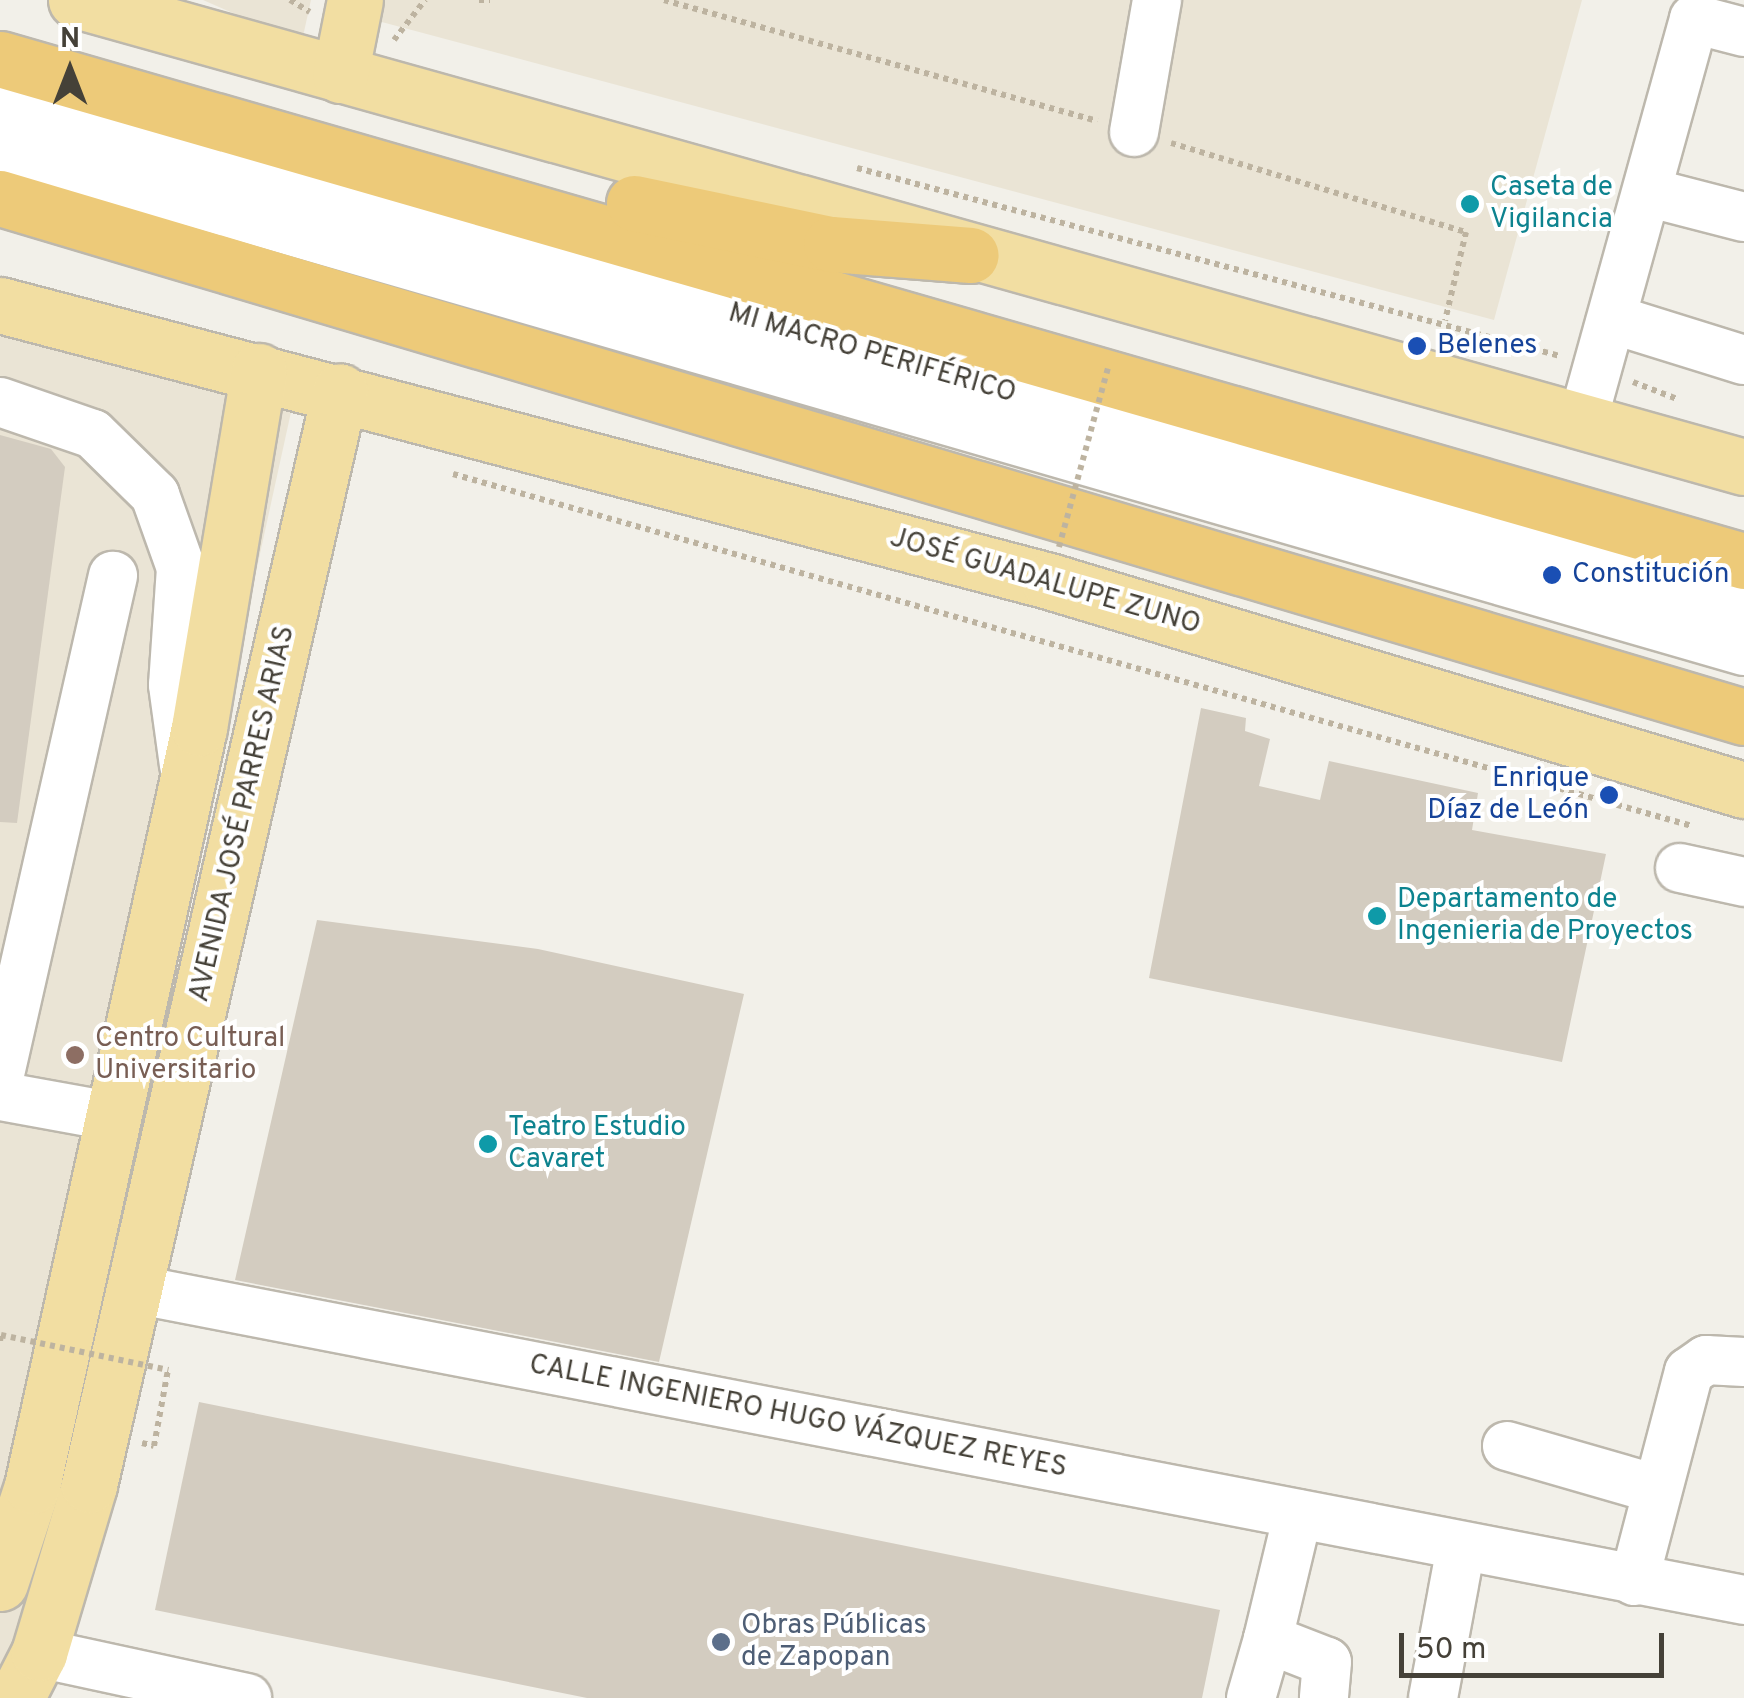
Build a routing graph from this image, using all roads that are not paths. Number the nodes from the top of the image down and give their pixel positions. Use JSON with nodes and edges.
{"nodes":[{"id":1,"x":76,"y":0,"type":"edge"},
{"id":2,"x":356,"y":0,"type":"edge"},
{"id":3,"x":1157,"y":0,"type":"edge"},
{"id":4,"x":1744,"y":32,"type":"edge"},
{"id":5,"x":0,"y":34,"type":"edge"},
{"id":6,"x":0,"y":59,"type":"edge"},
{"id":7,"x":340,"y":75,"type":"junction"},
{"id":8,"x":0,"y":102,"type":"edge"},
{"id":9,"x":1134,"y":132,"type":"dead end"},
{"id":10,"x":0,"y":147,"type":"edge"},
{"id":11,"x":1647,"y":192,"type":"junction"},
{"id":12,"x":0,"y":198,"type":"edge"},
{"id":13,"x":1744,"y":217,"type":"edge"},
{"id":14,"x":971,"y":255,"type":"junction"},
{"id":15,"x":0,"y":305,"type":"edge"},
{"id":16,"x":1612,"y":319,"type":"junction"},
{"id":17,"x":1744,"y":360,"type":"edge"},
{"id":18,"x":259,"y":371,"type":"junction"},
{"id":19,"x":340,"y":391,"type":"junction"},
{"id":20,"x":0,"y":402,"type":"edge"},
{"id":21,"x":1582,"y":423,"type":"junction"},
{"id":22,"x":1744,"y":467,"type":"edge"},
{"id":23,"x":1744,"y":561,"type":"edge"},
{"id":24,"x":113,"y":576,"type":"dead end"},
{"id":25,"x":1744,"y":606,"type":"edge"},
{"id":26,"x":1744,"y":651,"type":"edge"},
{"id":27,"x":1744,"y":717,"type":"edge"},
{"id":28,"x":186,"y":786,"type":"junction"},
{"id":29,"x":1744,"y":790,"type":"edge"},
{"id":30,"x":1693,"y":849,"type":"road end"},
{"id":31,"x":1744,"y":882,"type":"edge"},
{"id":32,"x":0,"y":1074,"type":"edge"},
{"id":33,"x":0,"y":1096,"type":"edge"},
{"id":34,"x":115,"y":1118,"type":"junction"},
{"id":35,"x":134,"y":1289,"type":"junction"},
{"id":36,"x":1744,"y":1362,"type":"edge"},
{"id":37,"x":1507,"y":1446,"type":"dead end"},
{"id":38,"x":16,"y":1483,"type":"edge"},
{"id":39,"x":1656,"y":1489,"type":"junction"},
{"id":40,"x":1298,"y":1514,"type":"junction"},
{"id":41,"x":1460,"y":1548,"type":"junction"},
{"id":42,"x":1634,"y":1581,"type":"junction"},
{"id":43,"x":0,"y":1583,"type":"edge"},
{"id":44,"x":1744,"y":1600,"type":"edge"},
{"id":45,"x":1268,"y":1639,"type":"junction"},
{"id":46,"x":30,"y":1683,"type":"edge"},
{"id":47,"x":246,"y":1698,"type":"edge"},
{"id":48,"x":1251,"y":1698,"type":"edge"},
{"id":49,"x":1324,"y":1698,"type":"edge"},
{"id":50,"x":1433,"y":1698,"type":"edge"}],
"edges":[{"from":1,"to":7,"type":"main road"},
{"from":2,"to":7,"type":"main road"},
{"from":3,"to":9,"type":"street"},
{"from":4,"to":11,"type":"street"},
{"from":5,"to":14,"type":"highway"},
{"from":6,"to":23,"type":"highway"},
{"from":7,"to":14,"type":"main road"},
{"from":8,"to":25,"type":"street","name":"MI MACRO PERIFÉRICO"},
{"from":10,"to":26,"type":"street","name":"MI MACRO PERIFÉRICO"},
{"from":11,"to":13,"type":"street"},
{"from":11,"to":16,"type":"street"},
{"from":12,"to":27,"type":"highway"},
{"from":14,"to":21,"type":"main road"},
{"from":15,"to":18,"type":"main road","name":"JOSÉ GUADALUPE ZUNO"},
{"from":16,"to":17,"type":"street"},
{"from":16,"to":21,"type":"street"},
{"from":18,"to":19,"type":"main road","name":"JOSÉ GUADALUPE ZUNO"},
{"from":18,"to":28,"type":"main road"},
{"from":19,"to":29,"type":"main road","name":"JOSÉ GUADALUPE ZUNO"},
{"from":19,"to":35,"type":"main road","name":"AVENIDA JOSÉ PARRES ARIAS"},
{"from":20,"to":28,"type":"street"},
{"from":21,"to":22,"type":"main road"},
{"from":24,"to":32,"type":"street"},
{"from":28,"to":34,"type":"main road"},
{"from":30,"to":31,"type":"street"},
{"from":33,"to":34,"type":"street"},
{"from":34,"to":38,"type":"main road"},
{"from":35,"to":40,"type":"street","name":"CALLE INGENIERO HUGO VÁZQUEZ REYES"},
{"from":35,"to":46,"type":"main road","name":"AVENIDA JOSÉ PARRES ARIAS"},
{"from":36,"to":39,"type":"street"},
{"from":37,"to":39,"type":"street"},
{"from":38,"to":43,"type":"main road"},
{"from":39,"to":42,"type":"street"},
{"from":40,"to":41,"type":"street","name":"CALLE INGENIERO HUGO VÁZQUEZ REYES"},
{"from":40,"to":45,"type":"street"},
{"from":41,"to":42,"type":"street","name":"CALLE INGENIERO HUGO VÁZQUEZ REYES"},
{"from":41,"to":50,"type":"street"},
{"from":42,"to":44,"type":"street","name":"CALLE INGENIERO HUGO VÁZQUEZ REYES"},
{"from":45,"to":48,"type":"street"},
{"from":45,"to":49,"type":"street"},
{"from":46,"to":47,"type":"street"}]}
